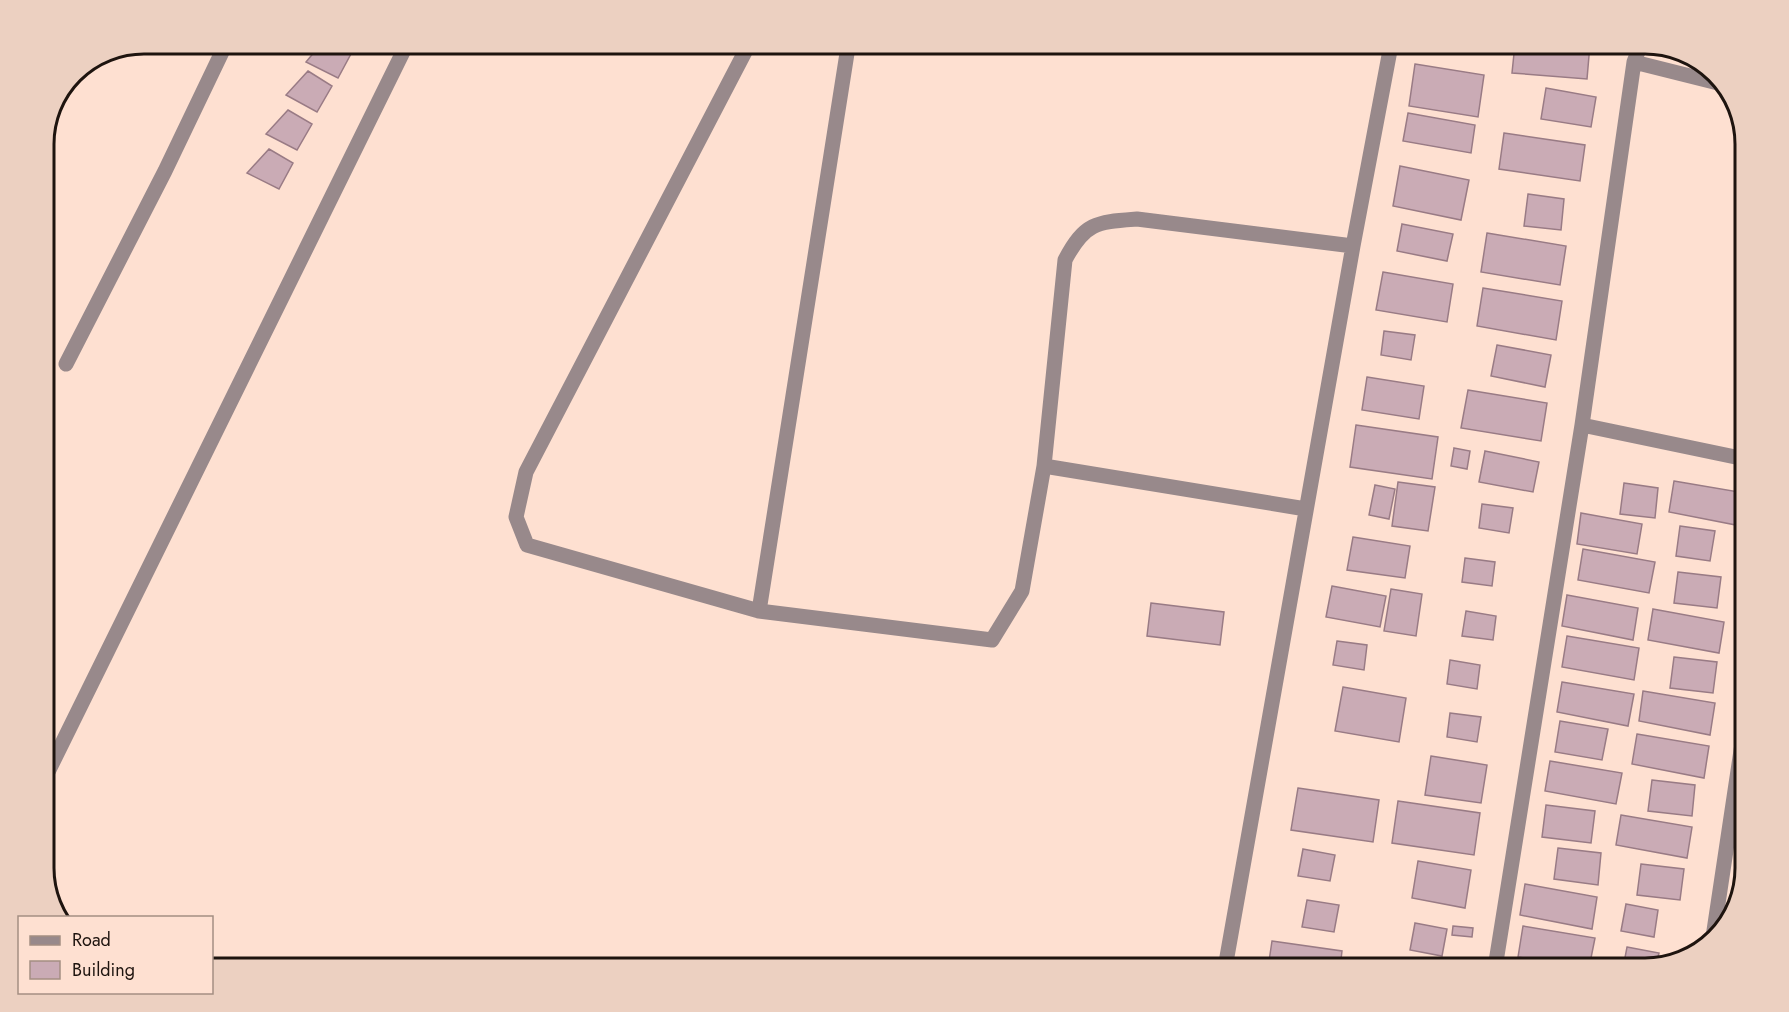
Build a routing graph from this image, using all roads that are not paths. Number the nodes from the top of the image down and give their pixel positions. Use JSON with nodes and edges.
{"nodes":[{"id":1,"x":222,"y":54,"type":"edge"},
{"id":2,"x":402,"y":54,"type":"edge"},
{"id":3,"x":744,"y":54,"type":"edge"},
{"id":4,"x":847,"y":54,"type":"edge"},
{"id":5,"x":1389,"y":54,"type":"edge"},
{"id":6,"x":1637,"y":54,"type":"edge"},
{"id":7,"x":1634,"y":62,"type":"junction"},
{"id":8,"x":1710,"y":81,"type":"edge"},
{"id":9,"x":1353,"y":246,"type":"junction"},
{"id":10,"x":66,"y":364,"type":"dead end"},
{"id":11,"x":1582,"y":425,"type":"junction"},
{"id":12,"x":1735,"y":457,"type":"edge"},
{"id":13,"x":1044,"y":466,"type":"junction"},
{"id":14,"x":1306,"y":509,"type":"junction"},
{"id":15,"x":759,"y":611,"type":"junction"},
{"id":16,"x":54,"y":760,"type":"edge"},
{"id":17,"x":1735,"y":791,"type":"edge"},
{"id":18,"x":1715,"y":924,"type":"edge"},
{"id":19,"x":1227,"y":958,"type":"edge"},
{"id":20,"x":1497,"y":958,"type":"edge"}],
"edges":[{"from":1,"to":10,"type":"street"},
{"from":2,"to":16,"type":"street"},
{"from":3,"to":15,"type":"street"},
{"from":4,"to":15,"type":"street"},
{"from":5,"to":9,"type":"street"},
{"from":6,"to":7,"type":"street"},
{"from":7,"to":8,"type":"street"},
{"from":7,"to":11,"type":"street"},
{"from":9,"to":13,"type":"street"},
{"from":9,"to":14,"type":"street"},
{"from":11,"to":12,"type":"street"},
{"from":11,"to":20,"type":"street"},
{"from":13,"to":14,"type":"street"},
{"from":13,"to":15,"type":"street"},
{"from":14,"to":19,"type":"street"},
{"from":17,"to":18,"type":"street"}]}
